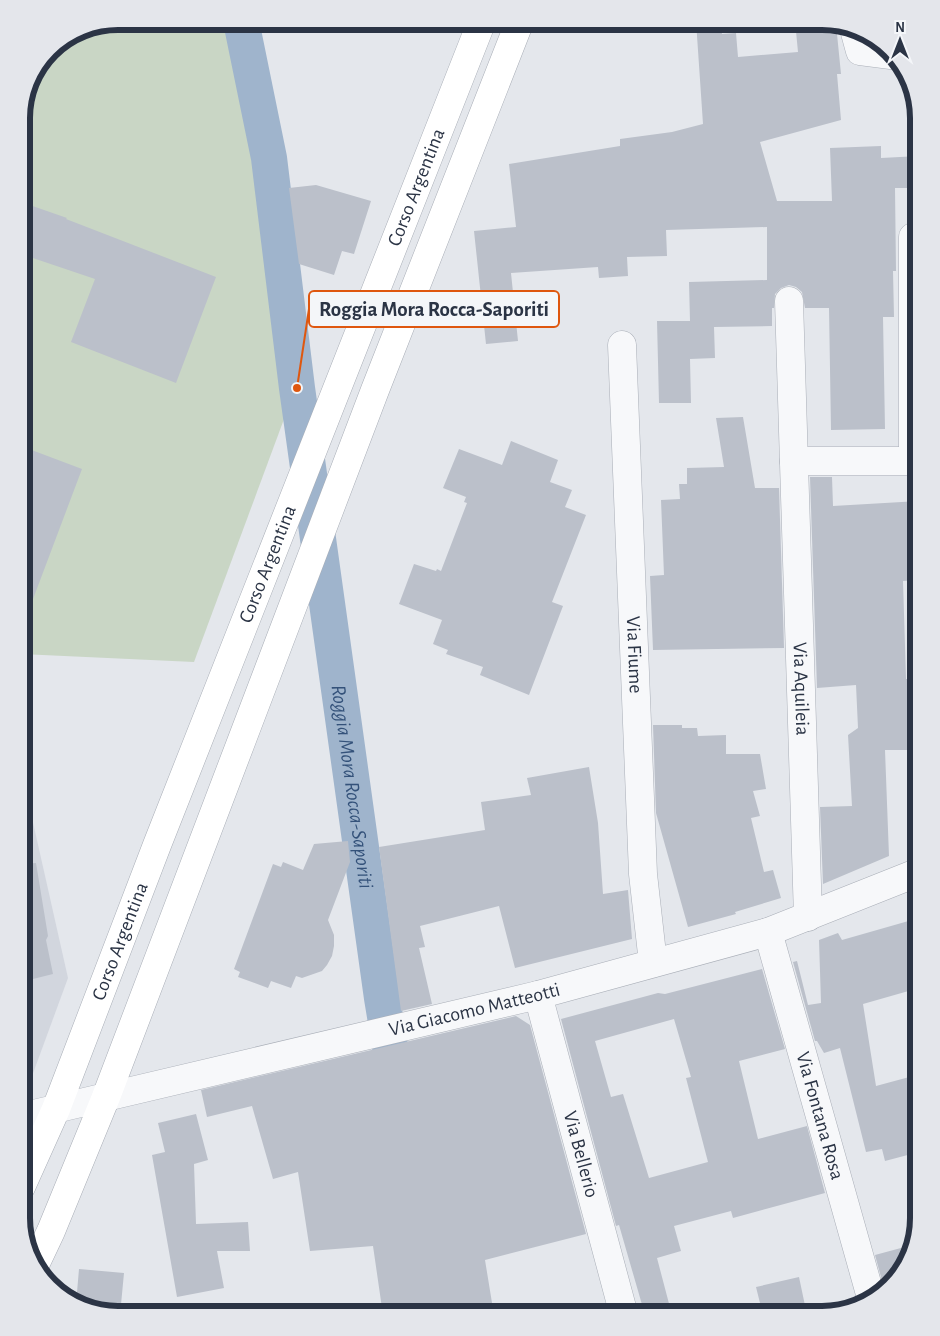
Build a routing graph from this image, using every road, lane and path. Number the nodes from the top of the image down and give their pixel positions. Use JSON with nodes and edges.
{"nodes":[{"id":1,"x":478,"y":30,"type":"edge"},
{"id":2,"x":516,"y":30,"type":"edge"},
{"id":3,"x":856,"y":37,"type":"edge"},
{"id":4,"x":875,"y":52,"type":"edge"},
{"id":5,"x":789,"y":301,"type":"dead end"},
{"id":6,"x":622,"y":345,"type":"dead end"},
{"id":7,"x":794,"y":461,"type":"junction"},
{"id":8,"x":910,"y":461,"type":"edge"},
{"id":9,"x":910,"y":876,"type":"edge"},
{"id":10,"x":808,"y":916,"type":"junction"},
{"id":11,"x":768,"y":932,"type":"junction"},
{"id":12,"x":653,"y":963,"type":"junction"},
{"id":13,"x":538,"y":994,"type":"junction"},
{"id":14,"x":106,"y":1097,"type":"junction"},
{"id":15,"x":56,"y":1109,"type":"junction"},
{"id":16,"x":30,"y":1115,"type":"edge"},
{"id":17,"x":30,"y":1166,"type":"edge"},
{"id":18,"x":39,"y":1256,"type":"edge"},
{"id":19,"x":870,"y":1292,"type":"edge"},
{"id":20,"x":622,"y":1306,"type":"edge"}],
"edges":[{"from":1,"to":15,"type":"main road","name":"Corso Argentina"},
{"from":2,"to":14,"type":"main road","name":"Corso Argentina"},
{"from":3,"to":4,"type":"street"},
{"from":5,"to":7,"type":"street","name":"Via Aquileia"},
{"from":6,"to":12,"type":"street","name":"Via Fiume"},
{"from":7,"to":8,"type":"street"},
{"from":7,"to":10,"type":"street","name":"Via Aquileia"},
{"from":9,"to":10,"type":"street","name":"Via Giacomo Matteotti"},
{"from":10,"to":11,"type":"street","name":"Via Giacomo Matteotti"},
{"from":11,"to":12,"type":"street","name":"Via Giacomo Matteotti"},
{"from":11,"to":19,"type":"street","name":"Via Fontana Rosa"},
{"from":12,"to":13,"type":"street","name":"Via Giacomo Matteotti"},
{"from":13,"to":14,"type":"street","name":"Via Giacomo Matteotti"},
{"from":13,"to":20,"type":"street","name":"Via Bellerio"},
{"from":14,"to":15,"type":"street","name":"Via Giacomo Matteotti"},
{"from":14,"to":18,"type":"main road","name":"Corso Argentina"},
{"from":15,"to":16,"type":"street","name":"Via Giacomo Matteotti"},
{"from":15,"to":17,"type":"main road","name":"Corso Argentina"}]}
